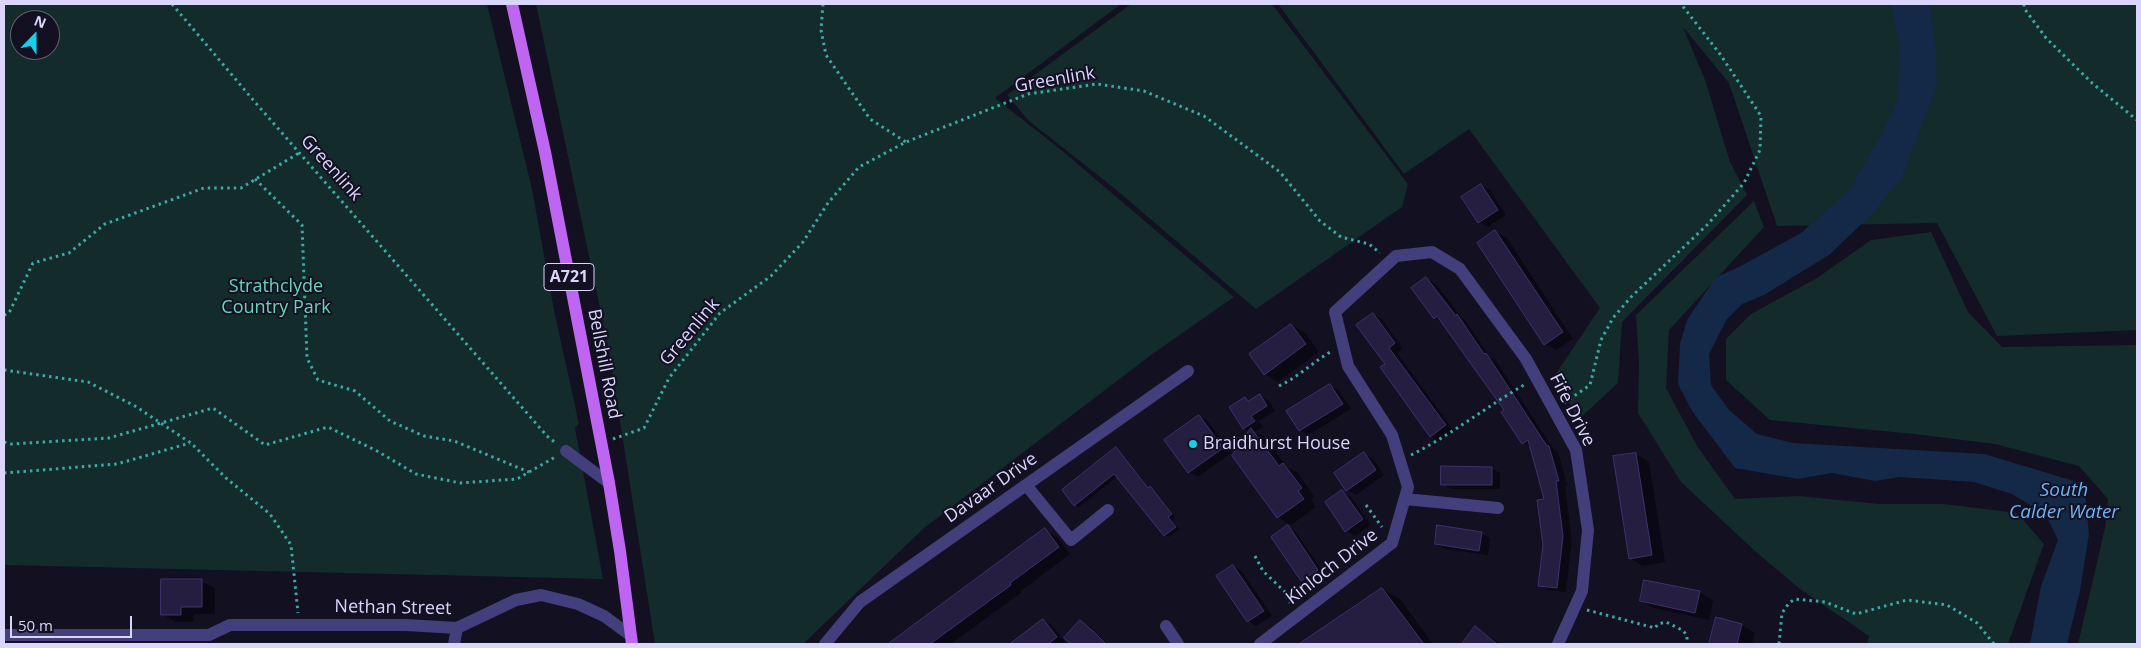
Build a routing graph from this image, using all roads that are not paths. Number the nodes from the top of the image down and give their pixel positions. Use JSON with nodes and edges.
{"nodes":[{"id":1,"x":512,"y":4,"type":"edge"},
{"id":2,"x":1460,"y":269,"type":"joint"},
{"id":3,"x":1188,"y":371,"type":"dead end"},
{"id":4,"x":566,"y":451,"type":"road end"},
{"id":5,"x":609,"y":483,"type":"junction"},
{"id":6,"x":1026,"y":485,"type":"junction"},
{"id":7,"x":1405,"y":499,"type":"junction"},
{"id":8,"x":1498,"y":508,"type":"dead end"},
{"id":9,"x":1108,"y":510,"type":"dead end"},
{"id":10,"x":1166,"y":626,"type":"dead end"},
{"id":11,"x":457,"y":628,"type":"junction"},
{"id":12,"x":1276,"y":633,"type":"junction"},
{"id":13,"x":4,"y":635,"type":"edge"},
{"id":14,"x":209,"y":639,"type":"edge"},
{"id":15,"x":25,"y":640,"type":"edge"},
{"id":16,"x":631,"y":640,"type":"edge"},
{"id":17,"x":454,"y":644,"type":"edge"},
{"id":18,"x":825,"y":644,"type":"edge"},
{"id":19,"x":1178,"y":644,"type":"edge"},
{"id":20,"x":1260,"y":644,"type":"edge"},
{"id":21,"x":1284,"y":644,"type":"edge"},
{"id":22,"x":1558,"y":644,"type":"edge"}],
"edges":[{"from":1,"to":5,"type":"main road","name":"Bellshill Road","number":"A721"},
{"from":2,"to":7,"type":"street","name":"Kinloch Drive"},
{"from":2,"to":22,"type":"street","name":"Fife Drive"},
{"from":3,"to":6,"type":"street","name":"Davaar Drive"},
{"from":4,"to":5,"type":"street"},
{"from":5,"to":16,"type":"main road","name":"Bellshill Road","number":"A721"},
{"from":6,"to":9,"type":"street"},
{"from":6,"to":18,"type":"street","name":"Davaar Drive"},
{"from":7,"to":8,"type":"street"},
{"from":7,"to":12,"type":"street","name":"Kinloch Drive"},
{"from":10,"to":19,"type":"street"},
{"from":11,"to":14,"type":"street","name":"Nethan Street"},
{"from":11,"to":16,"type":"street","name":"Nethan Street"},
{"from":11,"to":17,"type":"street"},
{"from":12,"to":20,"type":"street","name":"Kinloch Drive"},
{"from":12,"to":21,"type":"street"},
{"from":13,"to":15,"type":"street"},
{"from":14,"to":15,"type":"street"}]}
